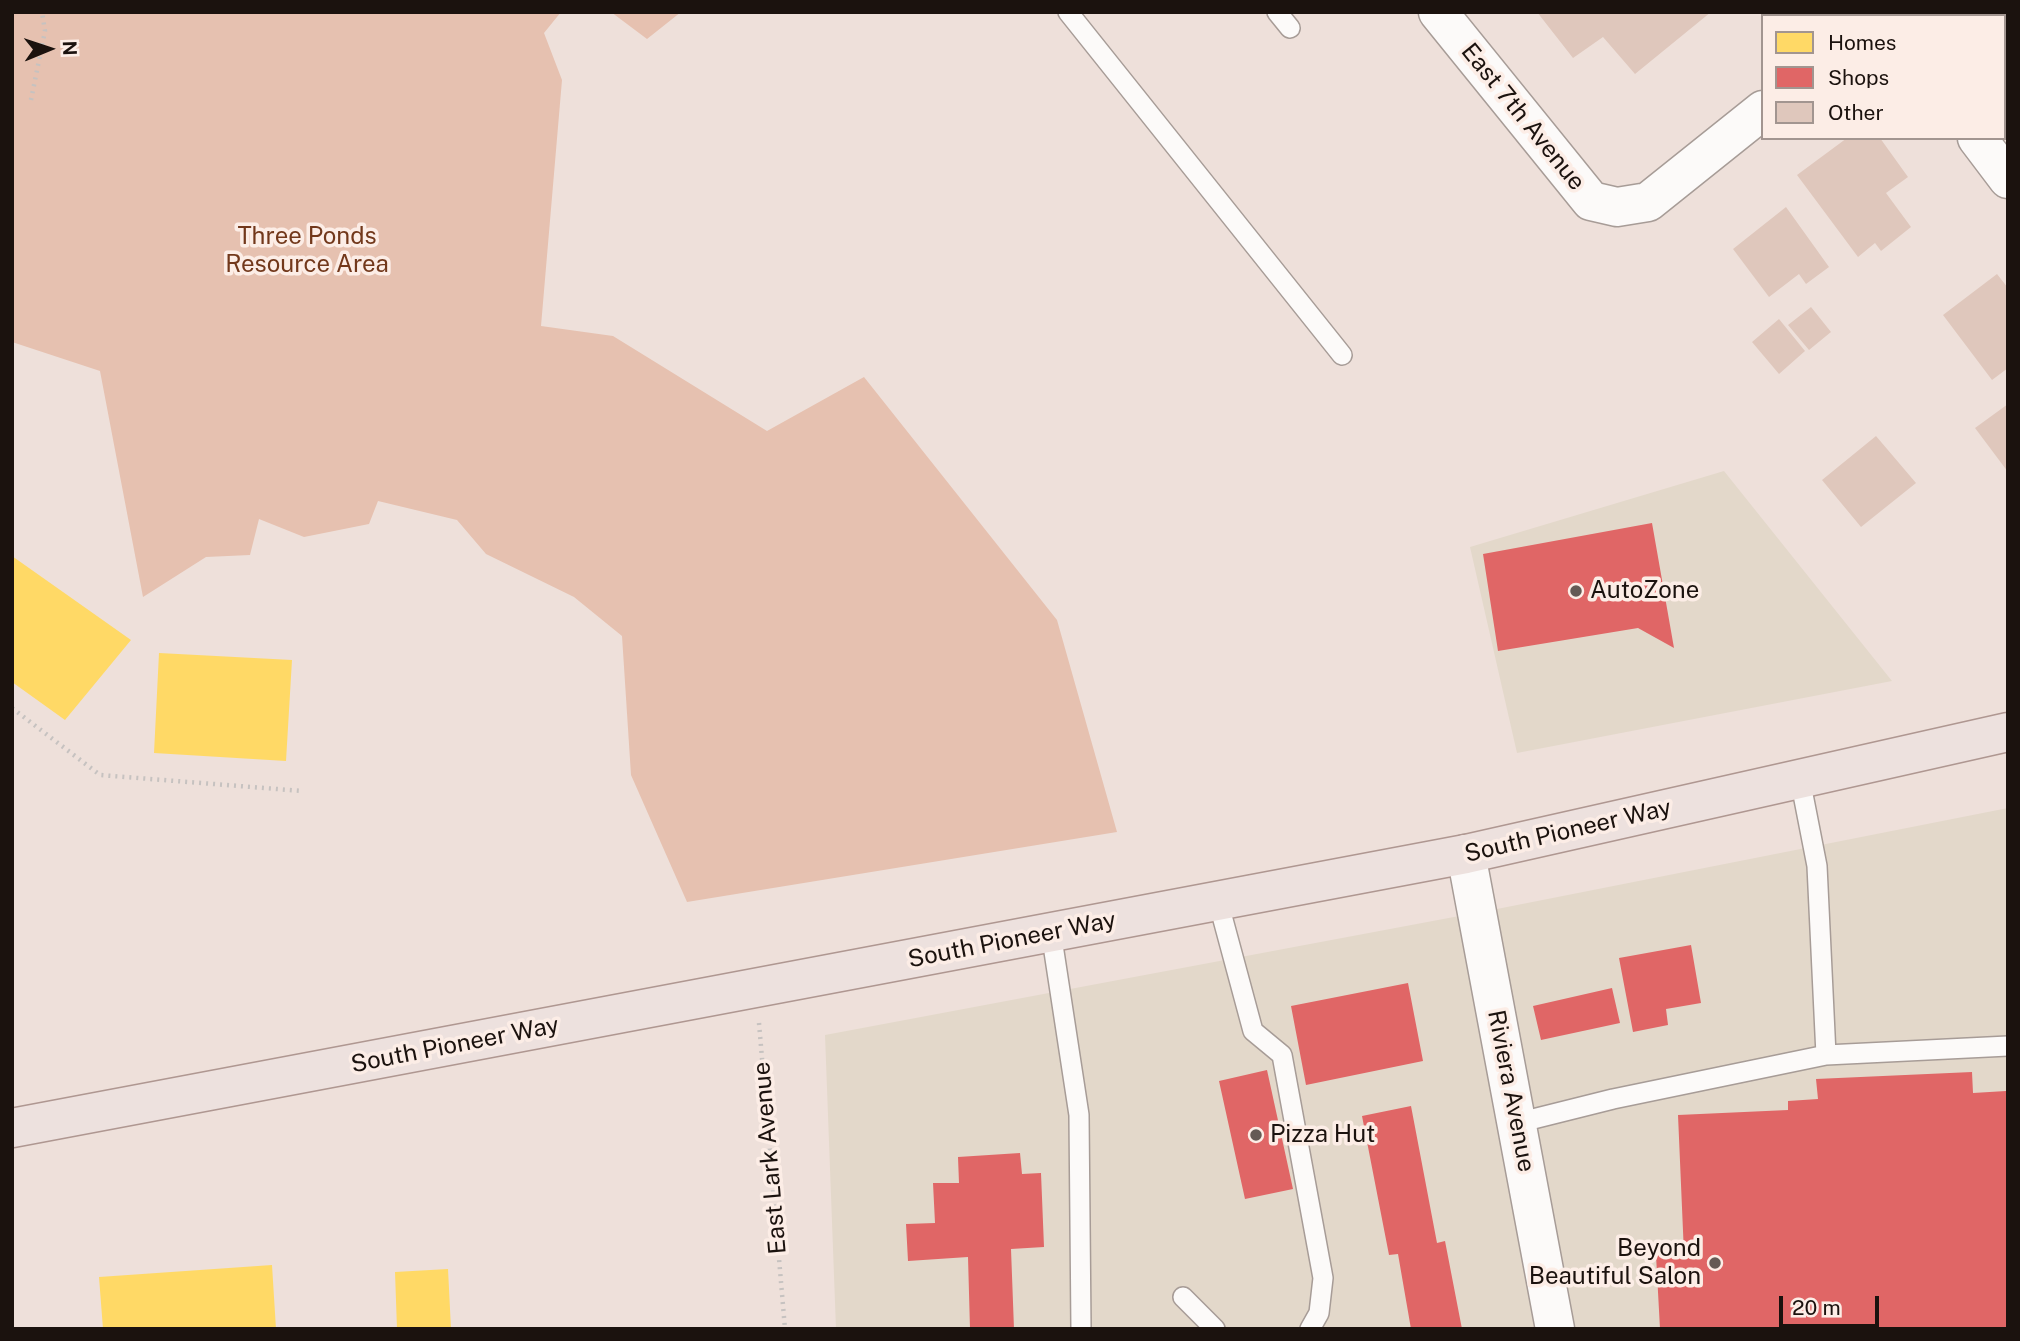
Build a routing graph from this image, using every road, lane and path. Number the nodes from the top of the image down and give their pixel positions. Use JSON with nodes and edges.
{"nodes":[{"id":1,"x":42,"y":12,"type":"edge"},
{"id":2,"x":1068,"y":12,"type":"edge"},
{"id":3,"x":1438,"y":12,"type":"edge"},
{"id":4,"x":31,"y":100,"type":"dead end"},
{"id":5,"x":1761,"y":112,"type":"edge"},
{"id":6,"x":1979,"y":140,"type":"edge"},
{"id":7,"x":2008,"y":179,"type":"edge"},
{"id":8,"x":1342,"y":355,"type":"dead end"},
{"id":9,"x":12,"y":708,"type":"edge"},
{"id":10,"x":2008,"y":732,"type":"edge"},
{"id":11,"x":1800,"y":779,"type":"junction"},
{"id":12,"x":302,"y":791,"type":"dead end"},
{"id":13,"x":1466,"y":854,"type":"junction"},
{"id":14,"x":1218,"y":901,"type":"junction"},
{"id":15,"x":1051,"y":932,"type":"junction"},
{"id":16,"x":756,"y":987,"type":"junction"},
{"id":17,"x":2008,"y":1046,"type":"edge"},
{"id":18,"x":1826,"y":1055,"type":"junction"},
{"id":19,"x":1517,"y":1123,"type":"junction"},
{"id":20,"x":12,"y":1128,"type":"edge"},
{"id":21,"x":1183,"y":1297,"type":"dead end"},
{"id":22,"x":785,"y":1329,"type":"edge"},
{"id":23,"x":1081,"y":1329,"type":"edge"},
{"id":24,"x":1215,"y":1329,"type":"edge"},
{"id":25,"x":1310,"y":1329,"type":"edge"},
{"id":26,"x":1555,"y":1329,"type":"edge"}],
"edges":[{"from":1,"to":4,"type":"path"},
{"from":2,"to":8,"type":"lane"},
{"from":3,"to":5,"type":"street","name":"East 7th Avenue"},
{"from":6,"to":7,"type":"street"},
{"from":9,"to":12,"type":"path"},
{"from":10,"to":11,"type":"main road","name":"South Pioneer Way"},
{"from":11,"to":13,"type":"main road","name":"South Pioneer Way"},
{"from":11,"to":18,"type":"lane"},
{"from":13,"to":14,"type":"main road","name":"South Pioneer Way"},
{"from":13,"to":19,"type":"street","name":"Riviera Avenue"},
{"from":14,"to":15,"type":"main road","name":"South Pioneer Way"},
{"from":14,"to":25,"type":"lane"},
{"from":15,"to":16,"type":"main road","name":"South Pioneer Way"},
{"from":15,"to":23,"type":"lane"},
{"from":16,"to":20,"type":"main road","name":"South Pioneer Way"},
{"from":16,"to":22,"type":"path","name":"East Lark Avenue"},
{"from":17,"to":18,"type":"lane"},
{"from":18,"to":19,"type":"lane"},
{"from":19,"to":26,"type":"street","name":"Riviera Avenue"},
{"from":21,"to":24,"type":"lane"}]}
